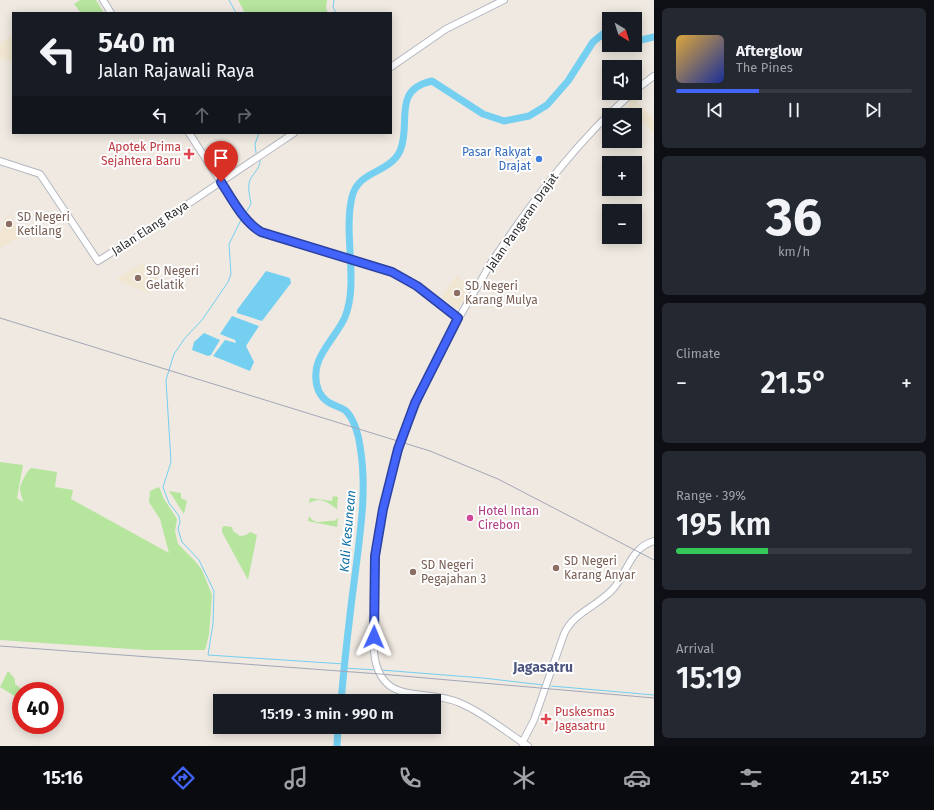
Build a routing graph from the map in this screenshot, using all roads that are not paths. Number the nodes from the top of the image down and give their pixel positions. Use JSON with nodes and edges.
{"nodes":[{"id":1,"x":103,"y":0,"type":"edge"},
{"id":2,"x":504,"y":0,"type":"edge"},
{"id":3,"x":110,"y":12,"type":"edge"},
{"id":4,"x":392,"y":67,"type":"edge"},
{"id":5,"x":654,"y":76,"type":"edge"},
{"id":6,"x":642,"y":85,"type":"edge"},
{"id":7,"x":624,"y":100,"type":"edge"},
{"id":8,"x":190,"y":134,"type":"edge"},
{"id":9,"x":293,"y":134,"type":"edge"},
{"id":10,"x":0,"y":160,"type":"edge"},
{"id":11,"x":221,"y":182,"type":"junction"},
{"id":12,"x":458,"y":318,"type":"junction"},
{"id":13,"x":654,"y":541,"type":"edge"},
{"id":14,"x":525,"y":744,"type":"edge"}],
"edges":[{"from":1,"to":3,"type":"street"},
{"from":2,"to":4,"type":"street"},
{"from":5,"to":6,"type":"street"},
{"from":7,"to":12,"type":"street","name":"Jalan Pangeran Drajat"},
{"from":8,"to":11,"type":"street"},
{"from":9,"to":11,"type":"street","name":"Jalan Elang Raya"},
{"from":10,"to":11,"type":"street","name":"Jalan Elang Raya"},
{"from":11,"to":12,"type":"street"},
{"from":12,"to":14,"type":"street","name":"Jalan Pangeran Drajat"},
{"from":13,"to":14,"type":"street"}]}
